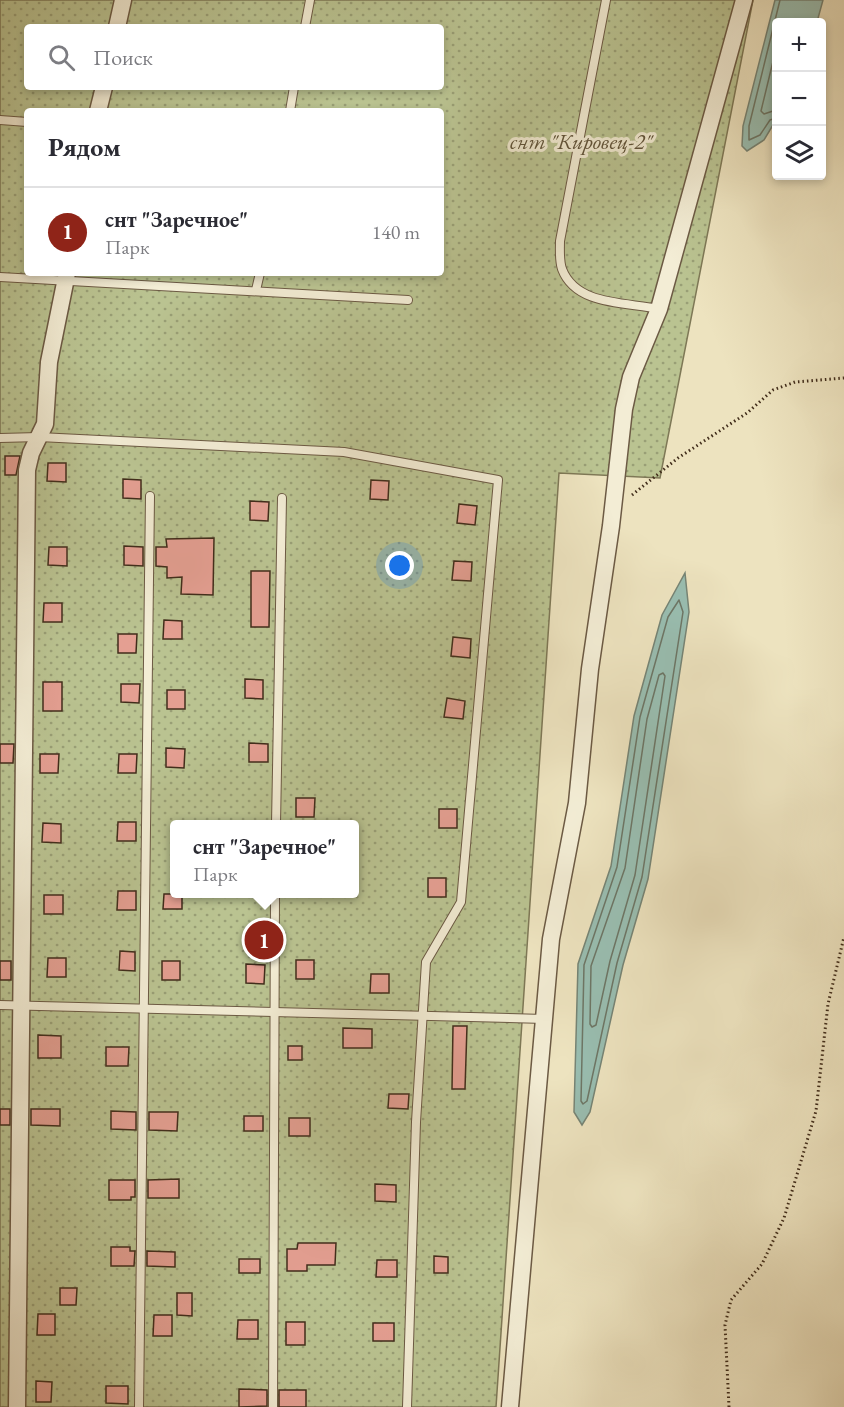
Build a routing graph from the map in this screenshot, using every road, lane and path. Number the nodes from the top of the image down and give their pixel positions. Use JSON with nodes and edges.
{"nodes":[{"id":1,"x":123,"y":0,"type":"edge"},
{"id":2,"x":310,"y":0,"type":"edge"},
{"id":3,"x":606,"y":0,"type":"edge"},
{"id":4,"x":744,"y":0,"type":"edge"},
{"id":5,"x":118,"y":24,"type":"edge"},
{"id":6,"x":306,"y":24,"type":"edge"},
{"id":7,"x":103,"y":90,"type":"edge"},
{"id":8,"x":294,"y":90,"type":"edge"},
{"id":9,"x":99,"y":108,"type":"edge"},
{"id":10,"x":290,"y":108,"type":"edge"},
{"id":11,"x":0,"y":120,"type":"edge"},
{"id":12,"x":24,"y":122,"type":"edge"},
{"id":13,"x":259,"y":276,"type":"edge"},
{"id":14,"x":0,"y":277,"type":"edge"},
{"id":15,"x":66,"y":277,"type":"edge"},
{"id":16,"x":256,"y":290,"type":"junction"},
{"id":17,"x":408,"y":300,"type":"dead end"},
{"id":18,"x":659,"y":309,"type":"junction"},
{"id":19,"x":844,"y":378,"type":"edge"},
{"id":20,"x":39,"y":437,"type":"junction"},
{"id":21,"x":0,"y":438,"type":"edge"},
{"id":22,"x":150,"y":496,"type":"dead end"},
{"id":23,"x":282,"y":498,"type":"dead end"},
{"id":24,"x":627,"y":502,"type":"dead end"},
{"id":25,"x":276,"y":820,"type":"edge"},
{"id":26,"x":275,"y":898,"type":"edge"},
{"id":27,"x":844,"y":937,"type":"edge"},
{"id":28,"x":0,"y":1005,"type":"edge"},
{"id":29,"x":22,"y":1005,"type":"junction"},
{"id":30,"x":144,"y":1008,"type":"junction"},
{"id":31,"x":273,"y":1012,"type":"junction"},
{"id":32,"x":424,"y":1016,"type":"junction"},
{"id":33,"x":545,"y":1019,"type":"junction"},
{"id":34,"x":17,"y":1407,"type":"edge"},
{"id":35,"x":139,"y":1407,"type":"edge"},
{"id":36,"x":273,"y":1407,"type":"edge"},
{"id":37,"x":407,"y":1407,"type":"edge"},
{"id":38,"x":510,"y":1407,"type":"edge"},
{"id":39,"x":729,"y":1407,"type":"edge"}],
"edges":[{"from":1,"to":5,"type":"street"},
{"from":2,"to":6,"type":"lane"},
{"from":3,"to":18,"type":"lane"},
{"from":4,"to":18,"type":"street"},
{"from":7,"to":9,"type":"street"},
{"from":8,"to":10,"type":"lane"},
{"from":11,"to":12,"type":"lane"},
{"from":13,"to":16,"type":"lane"},
{"from":14,"to":15,"type":"lane"},
{"from":15,"to":16,"type":"lane"},
{"from":15,"to":20,"type":"street"},
{"from":16,"to":17,"type":"lane"},
{"from":18,"to":33,"type":"street"},
{"from":19,"to":24,"type":"path"},
{"from":20,"to":21,"type":"lane"},
{"from":20,"to":29,"type":"street"},
{"from":20,"to":32,"type":"lane"},
{"from":22,"to":30,"type":"lane"},
{"from":23,"to":25,"type":"lane"},
{"from":26,"to":31,"type":"lane"},
{"from":27,"to":39,"type":"path"},
{"from":28,"to":29,"type":"lane"},
{"from":29,"to":30,"type":"lane"},
{"from":29,"to":34,"type":"street"},
{"from":30,"to":31,"type":"lane"},
{"from":30,"to":35,"type":"lane"},
{"from":31,"to":32,"type":"lane"},
{"from":31,"to":36,"type":"lane"},
{"from":32,"to":33,"type":"lane"},
{"from":32,"to":37,"type":"lane"},
{"from":33,"to":38,"type":"street"}]}
